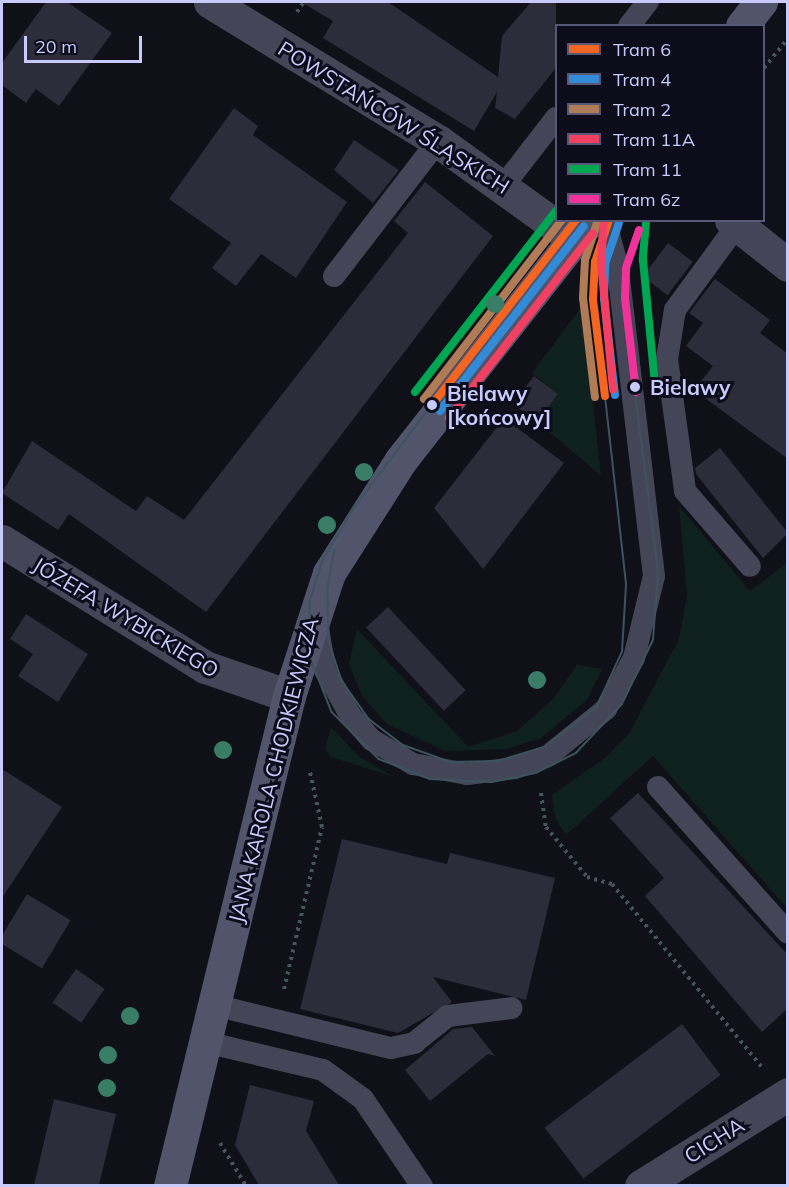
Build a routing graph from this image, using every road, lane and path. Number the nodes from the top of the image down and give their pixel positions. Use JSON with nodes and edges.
{"nodes":[{"id":1,"x":210,"y":2,"type":"edge"},
{"id":2,"x":648,"y":2,"type":"edge"},
{"id":3,"x":761,"y":2,"type":"edge"},
{"id":4,"x":631,"y":24,"type":"edge"},
{"id":5,"x":744,"y":24,"type":"edge"},
{"id":6,"x":788,"y":38,"type":"edge"},
{"id":7,"x":765,"y":67,"type":"edge"},
{"id":8,"x":555,"y":119,"type":"edge"},
{"id":9,"x":438,"y":141,"type":"junction"},
{"id":10,"x":504,"y":185,"type":"junction"},
{"id":11,"x":555,"y":214,"type":"edge"},
{"id":12,"x":568,"y":222,"type":"edge"},
{"id":13,"x":606,"y":222,"type":"edge"},
{"id":14,"x":734,"y":223,"type":"edge"},
{"id":15,"x":582,"y":230,"type":"edge"},
{"id":16,"x":788,"y":266,"type":"edge"},
{"id":17,"x":334,"y":276,"type":"dead end"},
{"id":18,"x":2,"y":541,"type":"edge"},
{"id":19,"x":750,"y":566,"type":"dead end"},
{"id":20,"x":316,"y":605,"type":"junction"},
{"id":21,"x":289,"y":696,"type":"junction"},
{"id":22,"x":308,"y":766,"type":"dead end"},
{"id":23,"x":658,"y":788,"type":"dead end"},
{"id":24,"x":540,"y":789,"type":"dead end"},
{"id":25,"x":788,"y":933,"type":"edge"},
{"id":26,"x":214,"y":1005,"type":"junction"},
{"id":27,"x":512,"y":1008,"type":"dead end"},
{"id":28,"x":270,"y":1020,"type":"junction"},
{"id":29,"x":205,"y":1042,"type":"junction"},
{"id":30,"x":778,"y":1085,"type":"edge"},
{"id":31,"x":222,"y":1131,"type":"dead end"},
{"id":32,"x":220,"y":1143,"type":"junction"},
{"id":33,"x":217,"y":1154,"type":"dead end"},
{"id":34,"x":170,"y":1185,"type":"edge"},
{"id":35,"x":246,"y":1185,"type":"edge"},
{"id":36,"x":422,"y":1185,"type":"edge"},
{"id":37,"x":641,"y":1185,"type":"edge"}],
"edges":[{"from":1,"to":9,"type":"street","name":"POWSTAŃCÓW ŚLĄSKICH"},
{"from":2,"to":4,"type":"lane"},
{"from":3,"to":5,"type":"street"},
{"from":6,"to":7,"type":"path"},
{"from":8,"to":10,"type":"lane"},
{"from":9,"to":10,"type":"street","name":"POWSTAŃCÓW ŚLĄSKICH"},
{"from":9,"to":17,"type":"lane"},
{"from":10,"to":11,"type":"street","name":"POWSTAŃCÓW ŚLĄSKICH"},
{"from":12,"to":15,"type":"street","name":"POWSTAŃCÓW ŚLĄSKICH"},
{"from":13,"to":20,"type":"lane"},
{"from":14,"to":16,"type":"street"},
{"from":14,"to":19,"type":"lane"},
{"from":15,"to":20,"type":"street","name":"JANA KAROLA CHODKIEWICZA"},
{"from":18,"to":21,"type":"street","name":"JÓZEFA WYBICKIEGO"},
{"from":20,"to":21,"type":"street","name":"JANA KAROLA CHODKIEWICZA"},
{"from":21,"to":26,"type":"street","name":"JANA KAROLA CHODKIEWICZA"},
{"from":22,"to":28,"type":"path"},
{"from":23,"to":25,"type":"lane"},
{"from":24,"to":30,"type":"path"},
{"from":26,"to":28,"type":"lane"},
{"from":26,"to":29,"type":"street","name":"JANA KAROLA CHODKIEWICZA"},
{"from":27,"to":28,"type":"lane"},
{"from":29,"to":34,"type":"street","name":"JANA KAROLA CHODKIEWICZA"},
{"from":29,"to":36,"type":"lane"},
{"from":30,"to":37,"type":"street","name":"CICHA"},
{"from":31,"to":32,"type":"path"},
{"from":32,"to":33,"type":"path"},
{"from":32,"to":35,"type":"path"}]}
